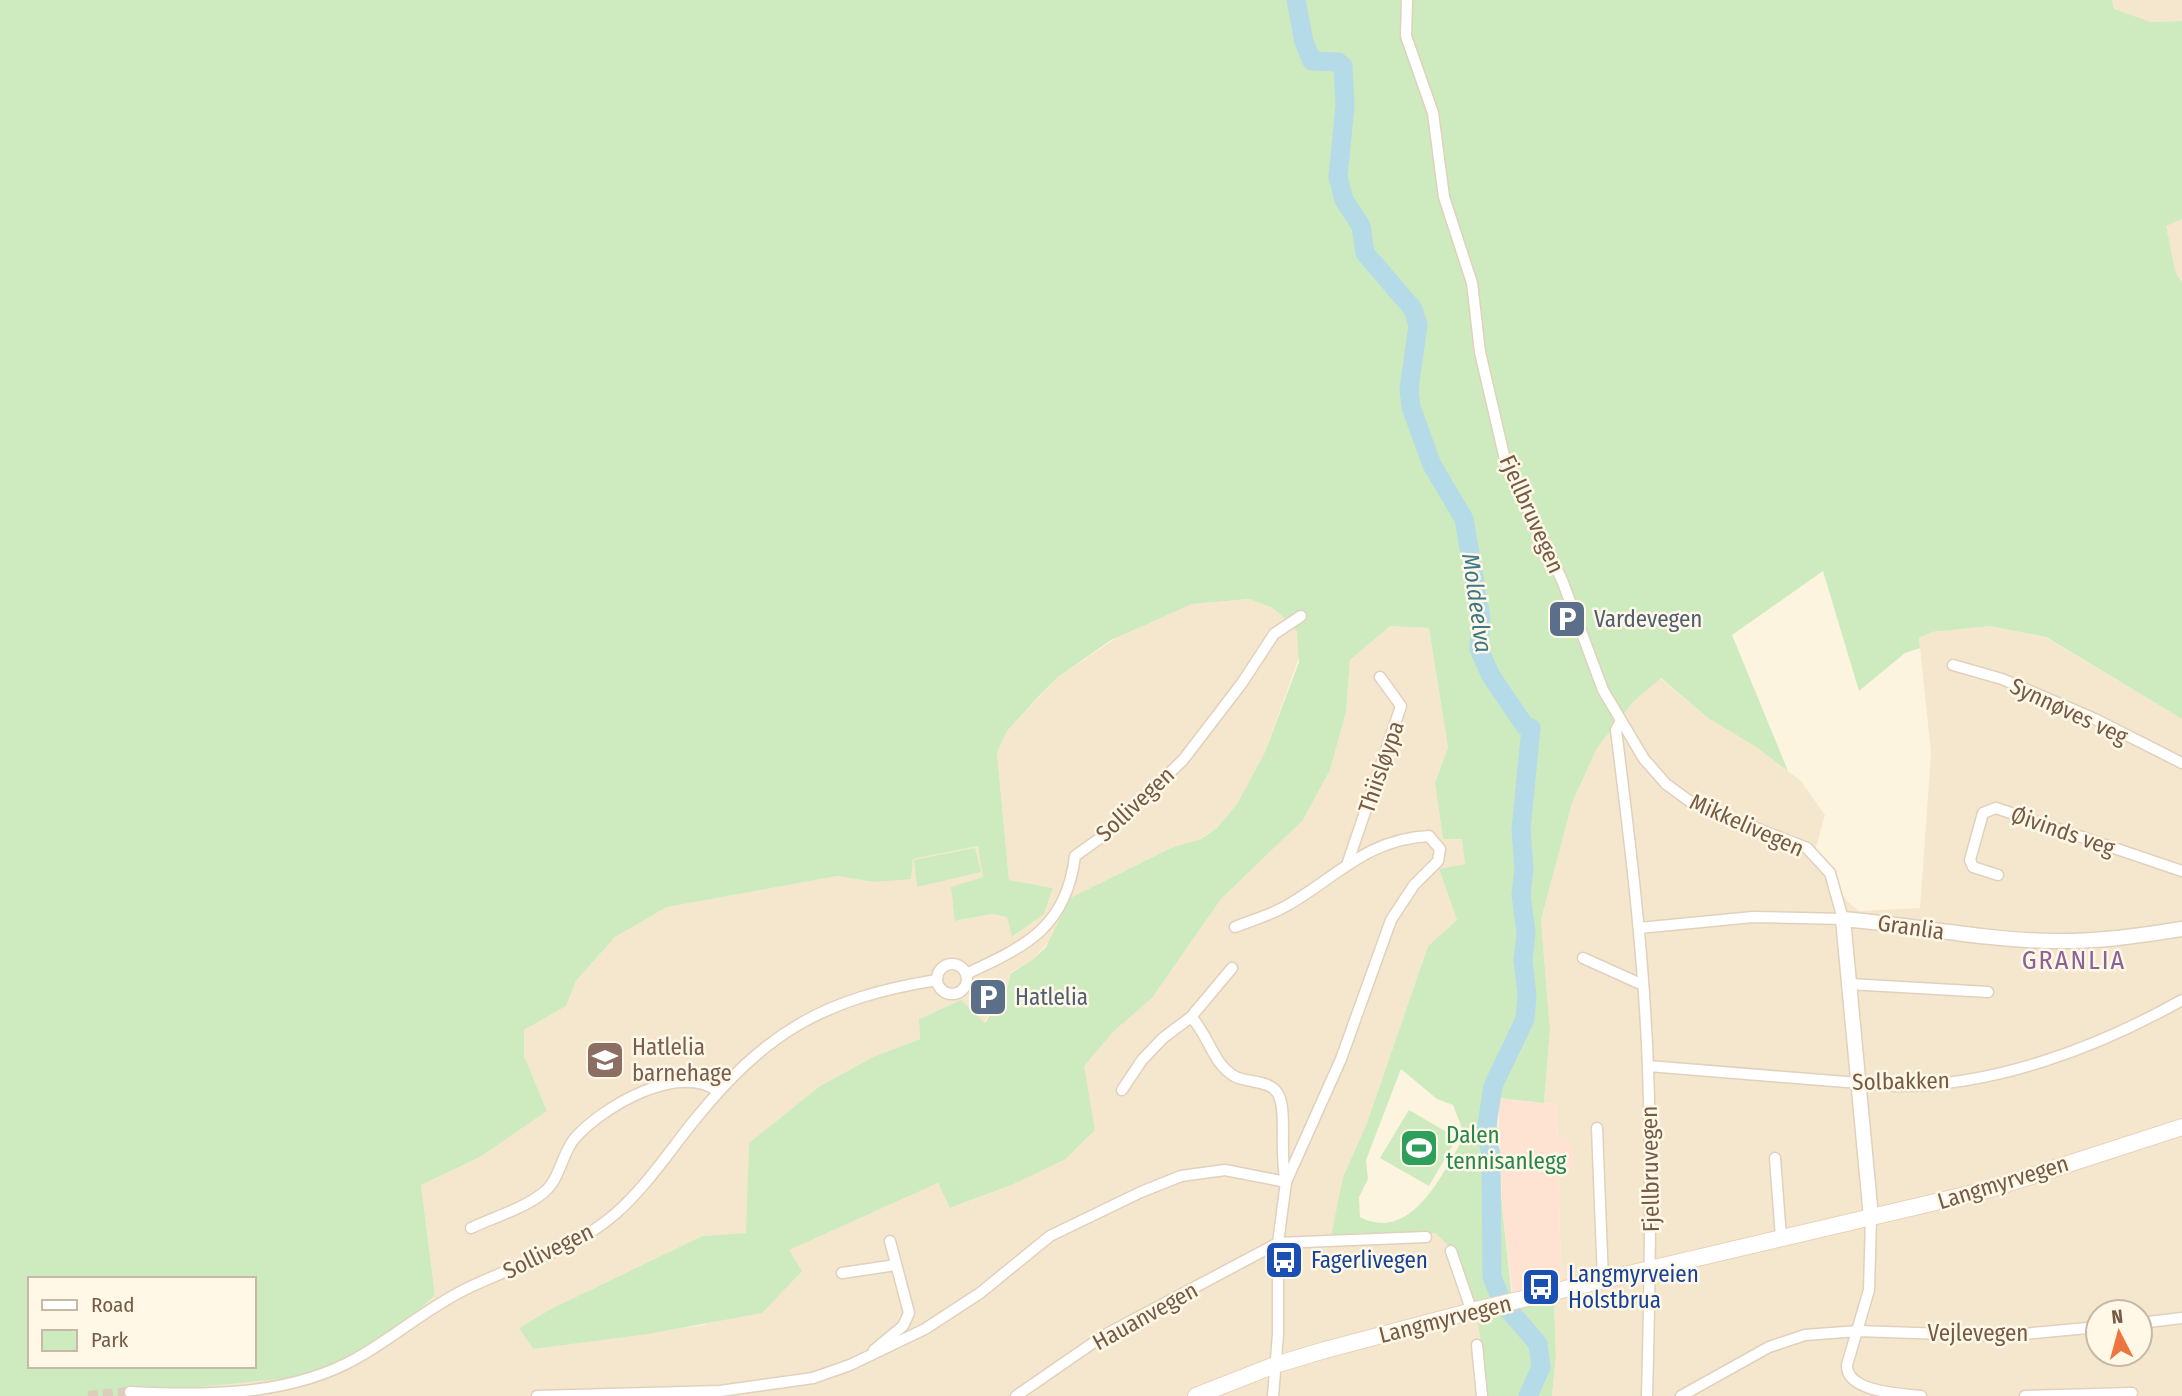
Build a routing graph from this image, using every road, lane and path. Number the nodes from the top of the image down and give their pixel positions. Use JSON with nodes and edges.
{"nodes":[{"id":1,"x":1407,"y":0,"type":"edge"},
{"id":2,"x":1301,"y":616,"type":"dead end"},
{"id":3,"x":1953,"y":665,"type":"dead end"},
{"id":4,"x":1380,"y":677,"type":"dead end"},
{"id":5,"x":1621,"y":721,"type":"junction"},
{"id":6,"x":2182,"y":763,"type":"edge"},
{"id":7,"x":1348,"y":862,"type":"junction"},
{"id":8,"x":2182,"y":871,"type":"edge"},
{"id":9,"x":1998,"y":875,"type":"dead end"},
{"id":10,"x":1843,"y":919,"type":"junction"},
{"id":11,"x":1236,"y":927,"type":"dead end"},
{"id":12,"x":1639,"y":928,"type":"junction"},
{"id":13,"x":2182,"y":929,"type":"edge"},
{"id":14,"x":1583,"y":958,"type":"dead end"},
{"id":15,"x":1232,"y":968,"type":"dead end"},
{"id":16,"x":966,"y":974,"type":"junction"},
{"id":17,"x":937,"y":980,"type":"junction"},
{"id":18,"x":1643,"y":985,"type":"junction"},
{"id":19,"x":1849,"y":985,"type":"junction"},
{"id":20,"x":1988,"y":992,"type":"dead end"},
{"id":21,"x":2182,"y":1000,"type":"edge"},
{"id":22,"x":1191,"y":1017,"type":"junction"},
{"id":23,"x":1648,"y":1066,"type":"junction"},
{"id":24,"x":1858,"y":1083,"type":"junction"},
{"id":25,"x":1122,"y":1090,"type":"dead end"},
{"id":26,"x":718,"y":1091,"type":"junction"},
{"id":27,"x":2182,"y":1127,"type":"edge"},
{"id":28,"x":1597,"y":1128,"type":"dead end"},
{"id":29,"x":1776,"y":1158,"type":"dead end"},
{"id":30,"x":1286,"y":1182,"type":"junction"},
{"id":31,"x":1871,"y":1217,"type":"junction"},
{"id":32,"x":471,"y":1228,"type":"dead end"},
{"id":33,"x":1426,"y":1237,"type":"dead end"},
{"id":34,"x":1781,"y":1238,"type":"junction"},
{"id":35,"x":890,"y":1241,"type":"dead end"},
{"id":36,"x":1278,"y":1242,"type":"junction"},
{"id":37,"x":1451,"y":1251,"type":"dead end"},
{"id":38,"x":896,"y":1265,"type":"junction"},
{"id":39,"x":1651,"y":1269,"type":"junction"},
{"id":40,"x":842,"y":1272,"type":"dead end"},
{"id":41,"x":1603,"y":1280,"type":"junction"},
{"id":42,"x":1476,"y":1310,"type":"junction"},
{"id":43,"x":2182,"y":1318,"type":"edge"},
{"id":44,"x":2154,"y":1321,"type":"edge"},
{"id":45,"x":2084,"y":1328,"type":"edge"},
{"id":46,"x":1858,"y":1331,"type":"junction"},
{"id":47,"x":1476,"y":1345,"type":"dead end"},
{"id":48,"x":873,"y":1353,"type":"junction"},
{"id":49,"x":1275,"y":1365,"type":"junction"},
{"id":50,"x":787,"y":1384,"type":"junction"},
{"id":51,"x":130,"y":1392,"type":"dead end"},
{"id":52,"x":2132,"y":1393,"type":"dead end"},
{"id":53,"x":555,"y":1395,"type":"edge"},
{"id":54,"x":177,"y":1396,"type":"edge"},
{"id":55,"x":537,"y":1396,"type":"edge"},
{"id":56,"x":778,"y":1396,"type":"edge"},
{"id":57,"x":1016,"y":1396,"type":"edge"},
{"id":58,"x":1196,"y":1396,"type":"edge"},
{"id":59,"x":1273,"y":1396,"type":"edge"},
{"id":60,"x":1482,"y":1396,"type":"edge"},
{"id":61,"x":1647,"y":1396,"type":"edge"},
{"id":62,"x":1681,"y":1396,"type":"edge"},
{"id":63,"x":1921,"y":1396,"type":"edge"},
{"id":64,"x":2025,"y":1396,"type":"edge"}],
"edges":[{"from":1,"to":5,"type":"street","name":"Fjellbruvegen"},
{"from":2,"to":16,"type":"street","name":"Sollivegen"},
{"from":3,"to":6,"type":"street","name":"Synnøves veg"},
{"from":4,"to":7,"type":"street","name":"Thiisløypa"},
{"from":5,"to":10,"type":"street","name":"Mikkelivegen"},
{"from":5,"to":12,"type":"street","name":"Fjellbruvegen"},
{"from":7,"to":11,"type":"street"},
{"from":7,"to":30,"type":"street"},
{"from":8,"to":9,"type":"street","name":"Øivinds veg"},
{"from":10,"to":12,"type":"street","name":"Granlia"},
{"from":10,"to":13,"type":"street","name":"Granlia"},
{"from":10,"to":19,"type":"street","name":"Mikkelivegen"},
{"from":12,"to":18,"type":"street","name":"Fjellbruvegen"},
{"from":14,"to":18,"type":"street"},
{"from":15,"to":22,"type":"street"},
{"from":16,"to":17,"type":"street","name":"Sollivegen"},
{"from":16,"to":17,"type":"street","name":"Sollivegen"},
{"from":17,"to":26,"type":"street","name":"Sollivegen"},
{"from":18,"to":23,"type":"street","name":"Fjellbruvegen"},
{"from":19,"to":20,"type":"street"},
{"from":19,"to":24,"type":"street","name":"Mikkelivegen"},
{"from":21,"to":24,"type":"street","name":"Solbakken"},
{"from":22,"to":25,"type":"street"},
{"from":22,"to":30,"type":"street"},
{"from":23,"to":24,"type":"street","name":"Solbakken"},
{"from":23,"to":39,"type":"street","name":"Fjellbruvegen"},
{"from":24,"to":31,"type":"street","name":"Mikkelivegen"},
{"from":26,"to":32,"type":"street"},
{"from":26,"to":54,"type":"street","name":"Sollivegen"},
{"from":27,"to":31,"type":"main road","name":"Langmyrvegen"},
{"from":28,"to":41,"type":"street"},
{"from":29,"to":34,"type":"street"},
{"from":30,"to":36,"type":"street"},
{"from":30,"to":48,"type":"street"},
{"from":31,"to":34,"type":"main road","name":"Langmyrvegen"},
{"from":31,"to":46,"type":"street","name":"Mikkelivegen"},
{"from":33,"to":36,"type":"street"},
{"from":34,"to":39,"type":"main road","name":"Langmyrvegen"},
{"from":35,"to":38,"type":"street"},
{"from":36,"to":49,"type":"street"},
{"from":36,"to":57,"type":"street","name":"Hauanvegen"},
{"from":37,"to":42,"type":"street"},
{"from":38,"to":40,"type":"street"},
{"from":38,"to":48,"type":"street"},
{"from":39,"to":41,"type":"main road","name":"Langmyrvegen"},
{"from":39,"to":61,"type":"street","name":"Fjellbruvegen"},
{"from":41,"to":42,"type":"main road","name":"Langmyrvegen"},
{"from":42,"to":49,"type":"main road","name":"Langmyrvegen"},
{"from":43,"to":44,"type":"street"},
{"from":45,"to":46,"type":"street","name":"Vejlevegen"},
{"from":46,"to":62,"type":"street","name":"Vejlevegen"},
{"from":46,"to":63,"type":"street","name":"Mikkelivegen"},
{"from":47,"to":60,"type":"street"},
{"from":48,"to":50,"type":"street"},
{"from":49,"to":58,"type":"main road","name":"Langmyrvegen"},
{"from":49,"to":59,"type":"street"},
{"from":50,"to":53,"type":"street"},
{"from":50,"to":56,"type":"street"},
{"from":51,"to":54,"type":"street","name":"Sollivegen"},
{"from":52,"to":64,"type":"street"},
{"from":53,"to":55,"type":"street"}]}
